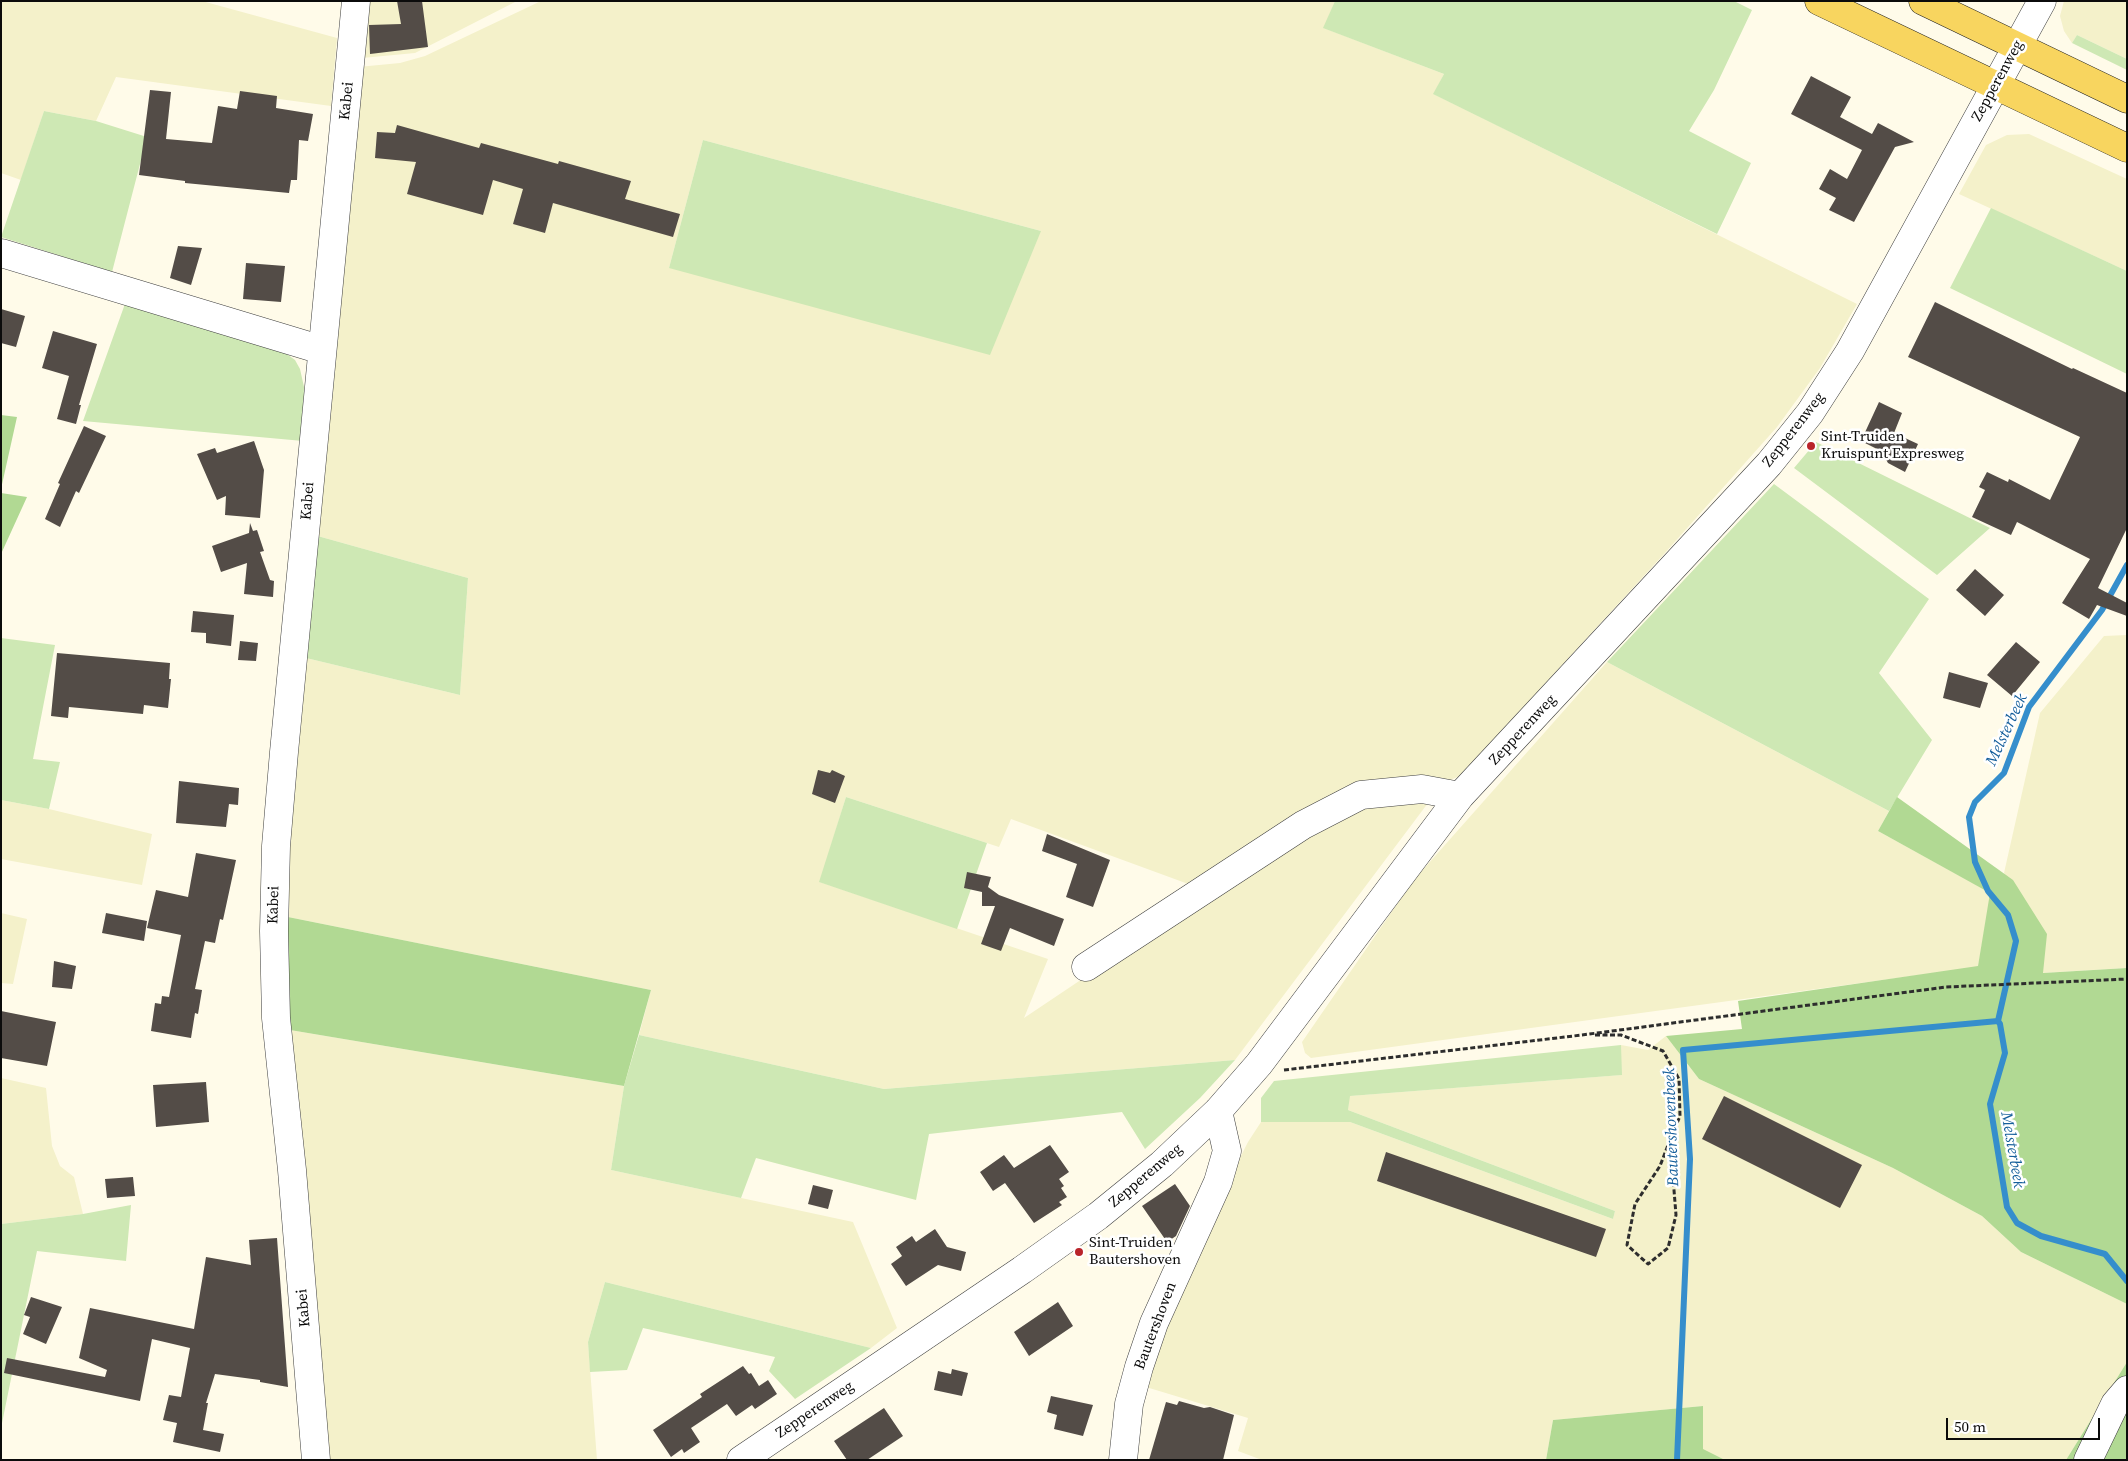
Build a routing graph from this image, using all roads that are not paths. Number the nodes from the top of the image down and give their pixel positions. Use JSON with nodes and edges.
{"nodes":[{"id":1,"x":356,"y":1,"type":"edge"},
{"id":2,"x":1819,"y":1,"type":"edge"},
{"id":3,"x":1923,"y":1,"type":"edge"},
{"id":4,"x":2042,"y":1,"type":"edge"},
{"id":5,"x":2017,"y":46,"type":"junction"},
{"id":6,"x":1997,"y":87,"type":"junction"},
{"id":7,"x":2127,"y":99,"type":"edge"},
{"id":8,"x":2127,"y":148,"type":"edge"},
{"id":9,"x":1,"y":253,"type":"edge"},
{"id":10,"x":322,"y":350,"type":"junction"},
{"id":11,"x":1460,"y":796,"type":"junction"},
{"id":12,"x":1086,"y":967,"type":"dead end"},
{"id":13,"x":1218,"y":1111,"type":"junction"},
{"id":14,"x":2127,"y":1390,"type":"edge"},
{"id":15,"x":316,"y":1460,"type":"edge"},
{"id":16,"x":741,"y":1460,"type":"edge"},
{"id":17,"x":1123,"y":1460,"type":"edge"},
{"id":18,"x":2088,"y":1460,"type":"edge"}],
"edges":[{"from":1,"to":10,"type":"street","name":"Kabei"},
{"from":2,"to":6,"type":"main road"},
{"from":3,"to":5,"type":"main road"},
{"from":4,"to":5,"type":"street","name":"Zepperenweg"},
{"from":5,"to":6,"type":"street","name":"Zepperenweg"},
{"from":5,"to":7,"type":"main road"},
{"from":6,"to":8,"type":"main road"},
{"from":6,"to":11,"type":"street","name":"Zepperenweg"},
{"from":9,"to":10,"type":"street"},
{"from":10,"to":15,"type":"street","name":"Kabei"},
{"from":11,"to":12,"type":"street"},
{"from":11,"to":13,"type":"street","name":"Zepperenweg"},
{"from":13,"to":16,"type":"street","name":"Zepperenweg"},
{"from":13,"to":17,"type":"street","name":"Bautershoven"},
{"from":14,"to":18,"type":"street"}]}
